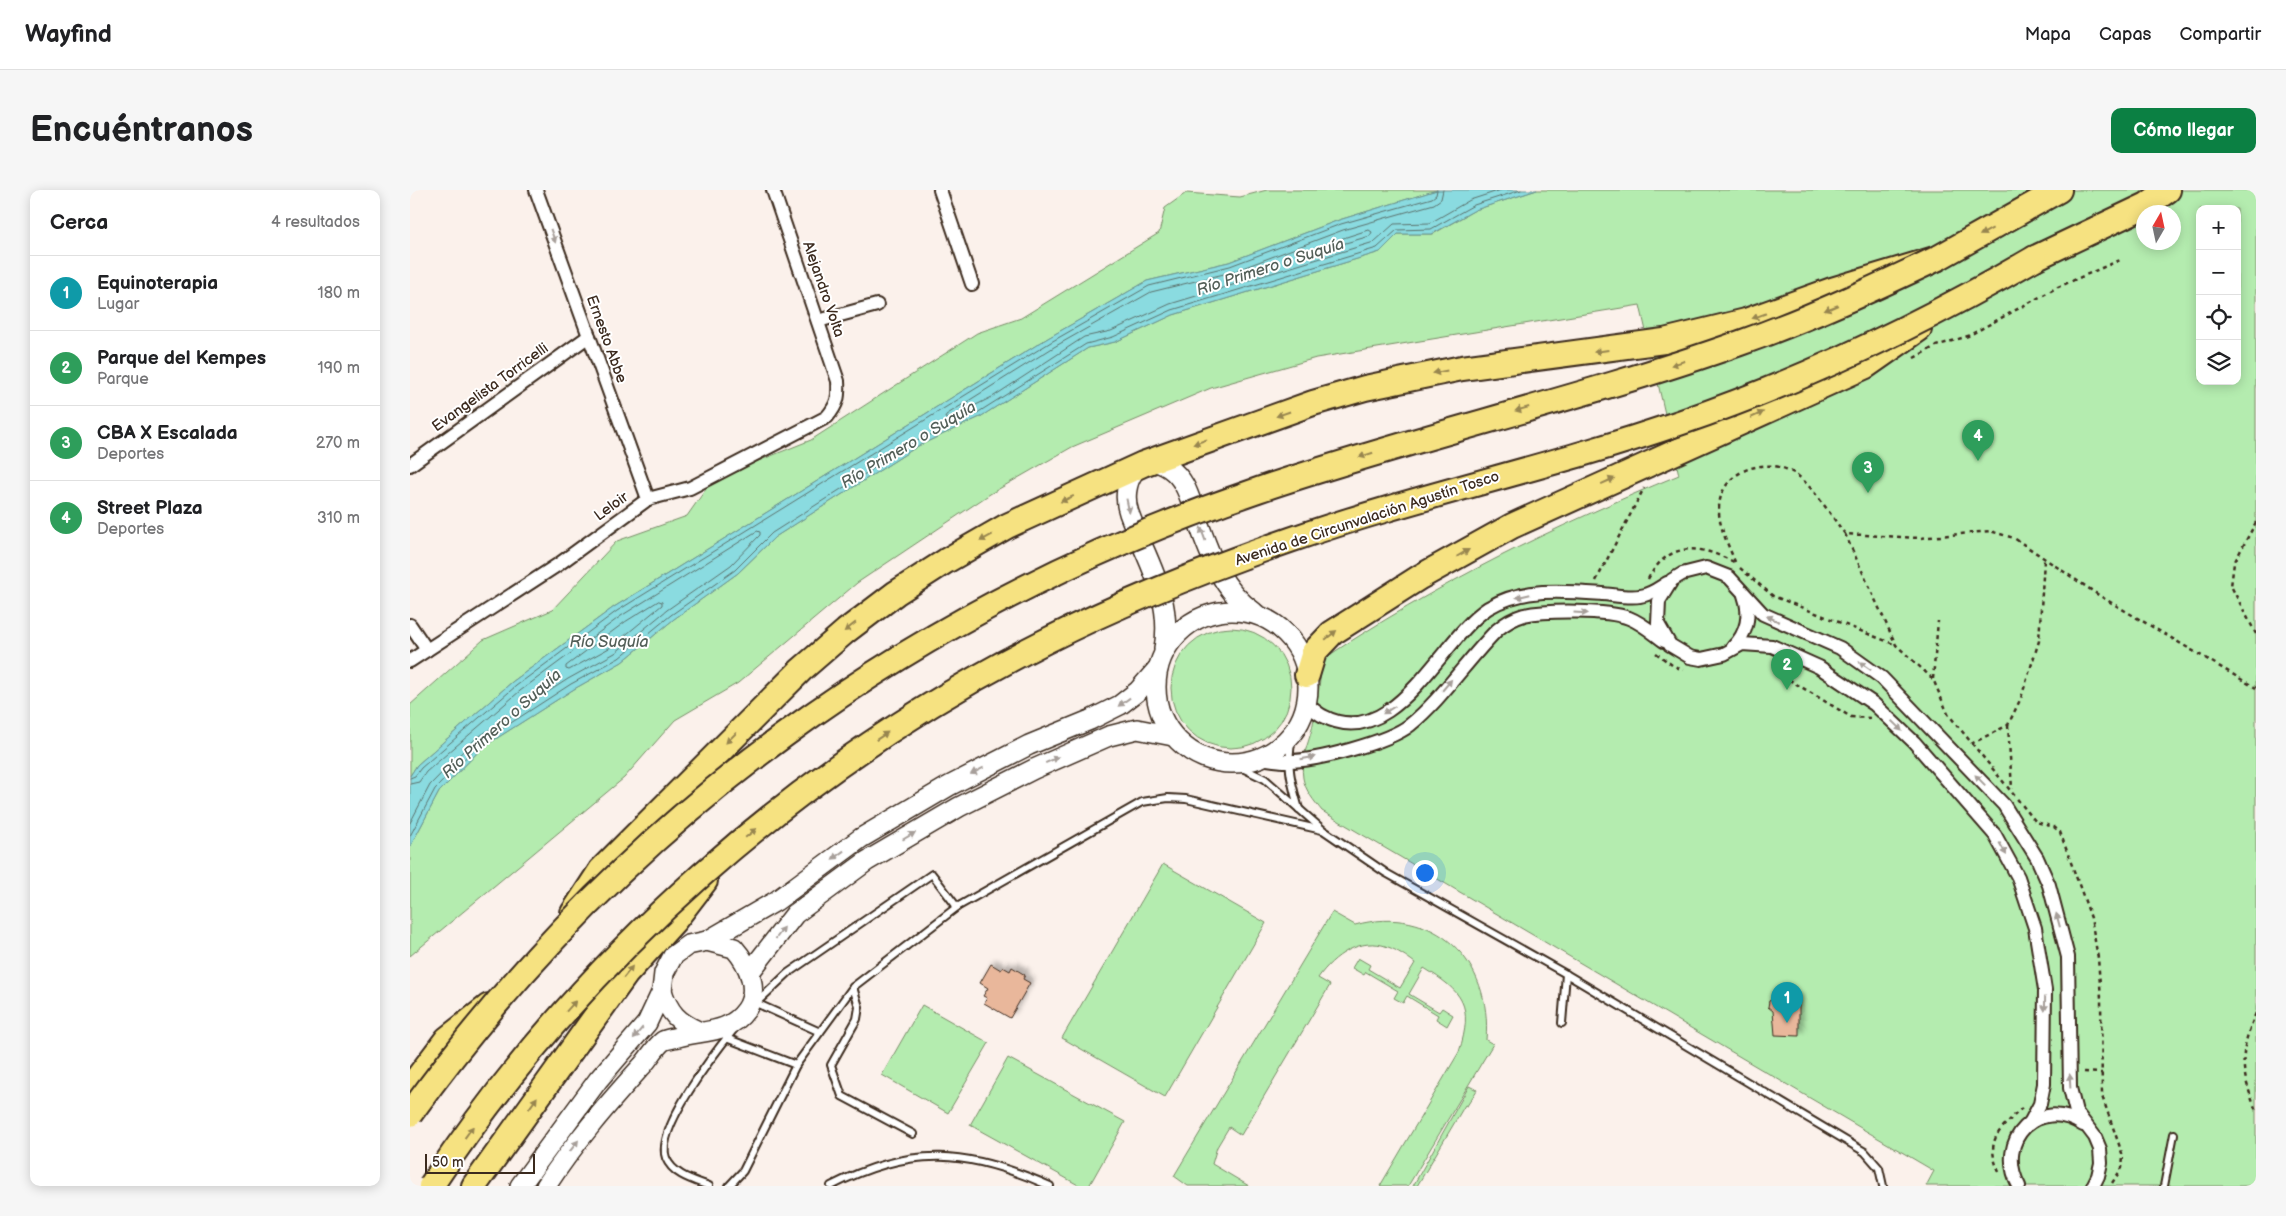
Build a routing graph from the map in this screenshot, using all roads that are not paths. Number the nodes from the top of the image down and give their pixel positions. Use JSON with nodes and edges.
{"nodes":[{"id":1,"x":536,"y":190,"type":"edge"},
{"id":2,"x":773,"y":190,"type":"edge"},
{"id":3,"x":940,"y":190,"type":"edge"},
{"id":4,"x":2044,"y":190,"type":"edge"},
{"id":5,"x":2058,"y":190,"type":"edge"},
{"id":6,"x":2140,"y":190,"type":"edge"},
{"id":7,"x":2168,"y":190,"type":"edge"},
{"id":8,"x":2008,"y":220,"type":"junction"},
{"id":9,"x":1938,"y":258,"type":"junction"},
{"id":10,"x":2035,"y":258,"type":"junction"},
{"id":11,"x":972,"y":284,"type":"dead end"},
{"id":12,"x":1955,"y":303,"type":"junction"},
{"id":13,"x":877,"y":305,"type":"dead end"},
{"id":14,"x":818,"y":321,"type":"junction"},
{"id":15,"x":589,"y":336,"type":"junction"},
{"id":16,"x":839,"y":398,"type":"joint"},
{"id":17,"x":1143,"y":464,"type":"junction"},
{"id":18,"x":410,"y":465,"type":"edge"},
{"id":19,"x":648,"y":499,"type":"junction"},
{"id":20,"x":1672,"y":580,"type":"junction"},
{"id":21,"x":1744,"y":595,"type":"junction"},
{"id":22,"x":1259,"y":615,"type":"junction"},
{"id":23,"x":410,"y":625,"type":"edge"},
{"id":24,"x":1670,"y":645,"type":"junction"},
{"id":25,"x":1734,"y":647,"type":"junction"},
{"id":26,"x":427,"y":650,"type":"junction"},
{"id":27,"x":410,"y":661,"type":"edge"},
{"id":28,"x":1161,"y":662,"type":"junction"},
{"id":29,"x":1307,"y":675,"type":"junction"},
{"id":30,"x":1305,"y":703,"type":"junction"},
{"id":31,"x":1293,"y":732,"type":"junction"},
{"id":32,"x":1173,"y":736,"type":"junction"},
{"id":33,"x":1260,"y":758,"type":"junction"},
{"id":34,"x":1288,"y":761,"type":"junction"},
{"id":35,"x":1234,"y":764,"type":"junction"},
{"id":36,"x":1300,"y":810,"type":"junction"},
{"id":37,"x":1323,"y":830,"type":"junction"},
{"id":38,"x":728,"y":851,"type":"junction"},
{"id":39,"x":957,"y":907,"type":"junction"},
{"id":40,"x":560,"y":932,"type":"junction"},
{"id":41,"x":707,"y":941,"type":"junction"},
{"id":42,"x":750,"y":972,"type":"junction"},
{"id":43,"x":1566,"y":974,"type":"junction"},
{"id":44,"x":853,"y":987,"type":"junction"},
{"id":45,"x":662,"y":992,"type":"junction"},
{"id":46,"x":506,"y":993,"type":"junction"},
{"id":47,"x":756,"y":1003,"type":"junction"},
{"id":48,"x":1562,"y":1023,"type":"dead end"},
{"id":49,"x":698,"y":1031,"type":"junction"},
{"id":50,"x":820,"y":1032,"type":"junction"},
{"id":51,"x":726,"y":1038,"type":"junction"},
{"id":52,"x":796,"y":1065,"type":"junction"},
{"id":53,"x":410,"y":1088,"type":"edge"},
{"id":54,"x":410,"y":1114,"type":"edge"},
{"id":55,"x":2030,"y":1123,"type":"junction"},
{"id":56,"x":2086,"y":1126,"type":"junction"},
{"id":57,"x":913,"y":1134,"type":"dead end"},
{"id":58,"x":2174,"y":1134,"type":"dead end"},
{"id":59,"x":431,"y":1186,"type":"edge"},
{"id":60,"x":474,"y":1186,"type":"edge"},
{"id":61,"x":520,"y":1186,"type":"edge"},
{"id":62,"x":546,"y":1186,"type":"edge"},
{"id":63,"x":709,"y":1186,"type":"edge"},
{"id":64,"x":729,"y":1186,"type":"edge"},
{"id":65,"x":832,"y":1186,"type":"edge"},
{"id":66,"x":1050,"y":1186,"type":"edge"},
{"id":67,"x":1883,"y":1186,"type":"edge"},
{"id":68,"x":2019,"y":1186,"type":"edge"},
{"id":69,"x":2093,"y":1186,"type":"edge"},
{"id":70,"x":2164,"y":1186,"type":"edge"}],
"edges":[{"from":1,"to":15,"type":"street","name":"Ernesto Abbe","one_way":true},
{"from":2,"to":14,"type":"street","name":"Alejandro Volta"},
{"from":3,"to":11,"type":"street"},
{"from":4,"to":8,"type":"highway"},
{"from":5,"to":8,"type":"highway"},
{"from":6,"to":10,"type":"highway","name":"Avenida de Circunvalación Agustín Tosco"},
{"from":7,"to":10,"type":"highway"},
{"from":8,"to":9,"type":"highway","one_way":true},
{"from":9,"to":17,"type":"highway","one_way":true,"bridge":true},
{"from":9,"to":40,"type":"highway","one_way":true,"bridge":true},
{"from":10,"to":12,"type":"highway","name":"Avenida de Circunvalación Agustín Tosco","bridge":true},
{"from":29,"to":12,"type":"highway","one_way":true,"bridge":true},
{"from":38,"to":12,"type":"highway","name":"Avenida de Circunvalación Agustín Tosco","one_way":true,"bridge":true},
{"from":13,"to":14,"type":"street"},
{"from":14,"to":16,"type":"street","name":"Alejandro Volta"},
{"from":15,"to":18,"type":"street","name":"Evangelista Torricelli"},
{"from":15,"to":19,"type":"street","name":"Ernesto Abbe"},
{"from":16,"to":19,"type":"street","name":"Leloir"},
{"from":22,"to":17,"type":"street","one_way":true},
{"from":17,"to":28,"type":"street","one_way":true},
{"from":17,"to":40,"type":"highway","one_way":true,"bridge":true},
{"from":19,"to":26,"type":"street","name":"Leloir"},
{"from":20,"to":21,"type":"street"},
{"from":20,"to":24,"type":"street"},
{"from":20,"to":30,"type":"street","one_way":true},
{"from":21,"to":25,"type":"street"},
{"from":56,"to":21,"type":"street","one_way":true},
{"from":22,"to":28,"type":"street"},
{"from":22,"to":29,"type":"street"},
{"from":23,"to":26,"type":"street"},
{"from":24,"to":25,"type":"street"},
{"from":34,"to":24,"type":"street","one_way":true},
{"from":25,"to":55,"type":"street","one_way":true},
{"from":26,"to":27,"type":"street","name":"Leloir"},
{"from":28,"to":32,"type":"street"},
{"from":28,"to":41,"type":"street","one_way":true},
{"from":29,"to":30,"type":"street"},
{"from":30,"to":31,"type":"street"},
{"from":31,"to":33,"type":"street"},
{"from":31,"to":34,"type":"lane"},
{"from":32,"to":35,"type":"street"},
{"from":42,"to":32,"type":"street","one_way":true},
{"from":33,"to":34,"type":"street"},
{"from":33,"to":35,"type":"street"},
{"from":34,"to":36,"type":"lane"},
{"from":35,"to":36,"type":"lane"},
{"from":36,"to":37,"type":"lane"},
{"from":37,"to":39,"type":"lane"},
{"from":37,"to":43,"type":"lane"},
{"from":59,"to":38,"type":"highway","name":"Avenida de Circunvalación Agustín Tosco","one_way":true,"bridge":true},
{"from":60,"to":38,"type":"highway","one_way":true,"bridge":true},
{"from":39,"to":44,"type":"lane"},
{"from":39,"to":47,"type":"lane"},
{"from":40,"to":46,"type":"highway","bridge":true},
{"from":41,"to":42,"type":"street"},
{"from":41,"to":45,"type":"street"},
{"from":42,"to":49,"type":"street"},
{"from":43,"to":48,"type":"lane"},
{"from":43,"to":67,"type":"lane"},
{"from":44,"to":50,"type":"lane"},
{"from":44,"to":57,"type":"lane"},
{"from":45,"to":49,"type":"street"},
{"from":45,"to":61,"type":"street","one_way":true},
{"from":46,"to":53,"type":"highway","bridge":true},
{"from":46,"to":54,"type":"highway","bridge":true},
{"from":47,"to":50,"type":"lane"},
{"from":47,"to":51,"type":"lane"},
{"from":62,"to":49,"type":"street","one_way":true},
{"from":50,"to":52,"type":"lane"},
{"from":51,"to":52,"type":"lane"},
{"from":51,"to":63,"type":"lane"},
{"from":52,"to":64,"type":"lane"},
{"from":55,"to":56,"type":"street"},
{"from":55,"to":68,"type":"street"},
{"from":56,"to":69,"type":"street"},
{"from":58,"to":70,"type":"lane"},
{"from":65,"to":66,"type":"lane"}]}
